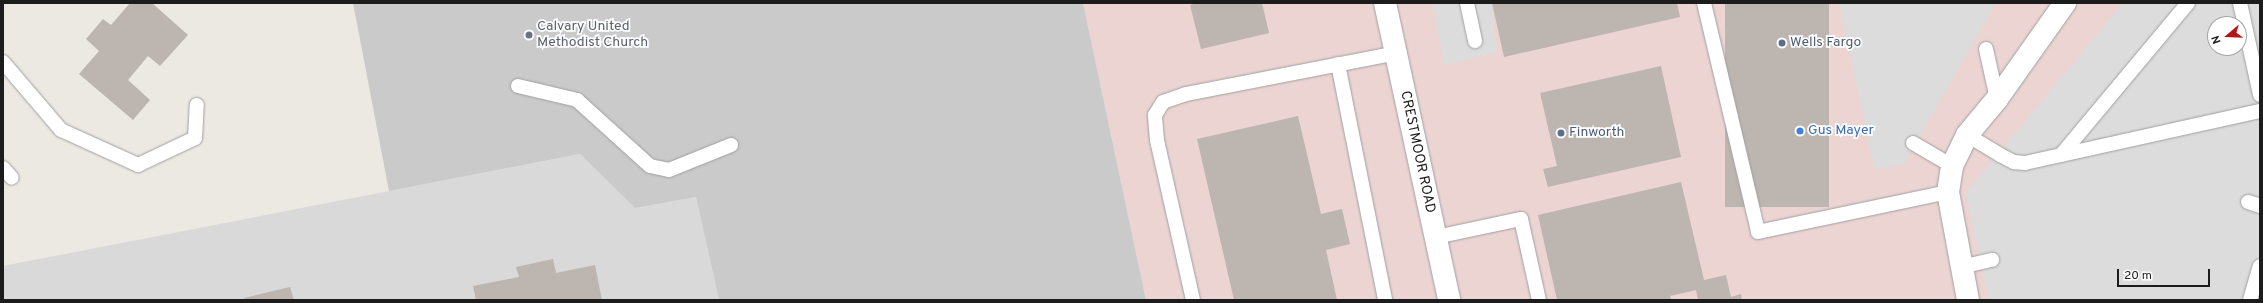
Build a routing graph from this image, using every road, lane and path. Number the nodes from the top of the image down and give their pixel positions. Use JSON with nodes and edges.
{"nodes":[{"id":1,"x":1385,"y":3,"type":"edge"},
{"id":2,"x":1467,"y":3,"type":"edge"},
{"id":3,"x":1704,"y":3,"type":"edge"},
{"id":4,"x":2065,"y":3,"type":"edge"},
{"id":5,"x":2188,"y":3,"type":"edge"},
{"id":6,"x":2240,"y":3,"type":"edge"},
{"id":7,"x":1475,"y":41,"type":"dead end"},
{"id":8,"x":1986,"y":49,"type":"dead end"},
{"id":9,"x":1396,"y":53,"type":"junction"},
{"id":10,"x":3,"y":62,"type":"edge"},
{"id":11,"x":1338,"y":64,"type":"junction"},
{"id":12,"x":518,"y":86,"type":"dead end"},
{"id":13,"x":2260,"y":95,"type":"edge"},
{"id":14,"x":1997,"y":99,"type":"junction"},
{"id":15,"x":197,"y":105,"type":"dead end"},
{"id":16,"x":2260,"y":111,"type":"edge"},
{"id":17,"x":1968,"y":135,"type":"junction"},
{"id":18,"x":1913,"y":143,"type":"dead end"},
{"id":19,"x":731,"y":145,"type":"dead end"},
{"id":20,"x":2062,"y":155,"type":"junction"},
{"id":21,"x":1952,"y":166,"type":"junction"},
{"id":22,"x":1948,"y":192,"type":"junction"},
{"id":23,"x":1436,"y":237,"type":"junction"},
{"id":24,"x":1992,"y":260,"type":"dead end"},
{"id":25,"x":2260,"y":266,"type":"edge"},
{"id":26,"x":1961,"y":267,"type":"junction"},
{"id":27,"x":1193,"y":300,"type":"edge"},
{"id":28,"x":1385,"y":300,"type":"edge"},
{"id":29,"x":1449,"y":300,"type":"edge"},
{"id":30,"x":1538,"y":300,"type":"edge"},
{"id":31,"x":1968,"y":300,"type":"edge"},
{"id":32,"x":2250,"y":300,"type":"edge"}],
"edges":[{"from":1,"to":9,"type":"street","name":"CRESTMOOR ROAD"},
{"from":2,"to":7,"type":"lane"},
{"from":3,"to":22,"type":"lane"},
{"from":4,"to":14,"type":"street"},
{"from":5,"to":20,"type":"lane"},
{"from":6,"to":13,"type":"lane"},
{"from":8,"to":14,"type":"lane"},
{"from":9,"to":11,"type":"lane"},
{"from":9,"to":23,"type":"street","name":"CRESTMOOR ROAD"},
{"from":10,"to":15,"type":"lane"},
{"from":11,"to":27,"type":"lane"},
{"from":11,"to":28,"type":"lane"},
{"from":12,"to":19,"type":"lane"},
{"from":14,"to":17,"type":"street"},
{"from":16,"to":20,"type":"lane"},
{"from":17,"to":20,"type":"lane"},
{"from":17,"to":21,"type":"street"},
{"from":18,"to":21,"type":"lane"},
{"from":21,"to":22,"type":"street"},
{"from":22,"to":26,"type":"street"},
{"from":23,"to":29,"type":"street","name":"CRESTMOOR ROAD"},
{"from":23,"to":30,"type":"lane"},
{"from":24,"to":26,"type":"lane"},
{"from":25,"to":32,"type":"lane"},
{"from":26,"to":31,"type":"street"}]}
